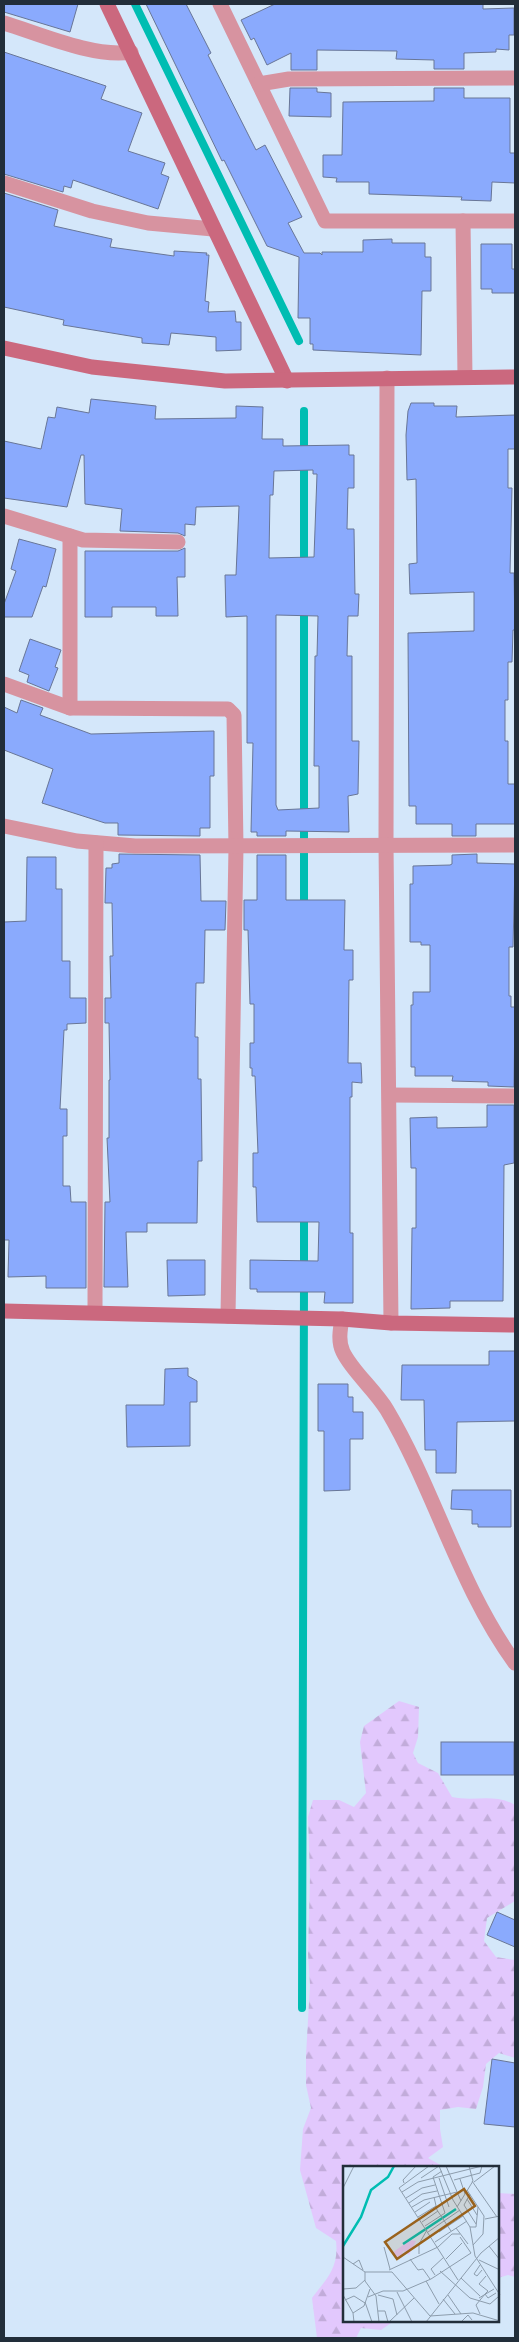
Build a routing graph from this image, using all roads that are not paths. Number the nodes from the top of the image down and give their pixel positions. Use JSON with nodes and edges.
{"nodes":[{"id":1,"x":107,"y":4,"type":"edge"},
{"id":2,"x":220,"y":4,"type":"edge"},
{"id":3,"x":4,"y":23,"type":"edge"},
{"id":4,"x":131,"y":52,"type":"junction"},
{"id":5,"x":515,"y":78,"type":"edge"},
{"id":6,"x":259,"y":84,"type":"junction"},
{"id":7,"x":4,"y":183,"type":"edge"},
{"id":8,"x":463,"y":221,"type":"junction"},
{"id":9,"x":515,"y":221,"type":"edge"},
{"id":10,"x":213,"y":229,"type":"junction"},
{"id":11,"x":4,"y":348,"type":"edge"},
{"id":12,"x":465,"y":377,"type":"junction"},
{"id":13,"x":515,"y":377,"type":"edge"},
{"id":14,"x":387,"y":378,"type":"junction"},
{"id":15,"x":287,"y":380,"type":"junction"},
{"id":16,"x":4,"y":516,"type":"edge"},
{"id":17,"x":70,"y":536,"type":"junction"},
{"id":18,"x":178,"y":542,"type":"dead end"},
{"id":19,"x":4,"y":684,"type":"edge"},
{"id":20,"x":70,"y":708,"type":"junction"},
{"id":21,"x":4,"y":826,"type":"edge"},
{"id":22,"x":96,"y":843,"type":"junction"},
{"id":23,"x":386,"y":845,"type":"junction"},
{"id":24,"x":515,"y":845,"type":"edge"},
{"id":25,"x":236,"y":847,"type":"junction"},
{"id":26,"x":390,"y":1095,"type":"junction"},
{"id":27,"x":515,"y":1096,"type":"edge"},
{"id":28,"x":4,"y":1311,"type":"edge"},
{"id":29,"x":95,"y":1312,"type":"junction"},
{"id":30,"x":228,"y":1316,"type":"junction"},
{"id":31,"x":342,"y":1319,"type":"junction"},
{"id":32,"x":391,"y":1323,"type":"junction"},
{"id":33,"x":515,"y":1325,"type":"edge"},
{"id":34,"x":515,"y":1663,"type":"edge"}],
"edges":[{"from":1,"to":4,"type":"street"},
{"from":2,"to":6,"type":"street"},
{"from":3,"to":4,"type":"street"},
{"from":4,"to":10,"type":"street"},
{"from":5,"to":6,"type":"street"},
{"from":6,"to":8,"type":"street"},
{"from":7,"to":10,"type":"street"},
{"from":8,"to":9,"type":"street"},
{"from":8,"to":12,"type":"street"},
{"from":10,"to":15,"type":"street"},
{"from":11,"to":15,"type":"street"},
{"from":12,"to":13,"type":"street"},
{"from":12,"to":14,"type":"street"},
{"from":14,"to":15,"type":"street"},
{"from":14,"to":23,"type":"street"},
{"from":16,"to":17,"type":"street"},
{"from":17,"to":18,"type":"street"},
{"from":17,"to":20,"type":"street"},
{"from":19,"to":20,"type":"street"},
{"from":20,"to":25,"type":"street"},
{"from":21,"to":22,"type":"street"},
{"from":22,"to":25,"type":"street"},
{"from":22,"to":29,"type":"street"},
{"from":23,"to":24,"type":"street"},
{"from":23,"to":25,"type":"street"},
{"from":23,"to":26,"type":"street"},
{"from":25,"to":30,"type":"street"},
{"from":26,"to":27,"type":"street"},
{"from":26,"to":32,"type":"street"},
{"from":28,"to":29,"type":"street"},
{"from":29,"to":30,"type":"street"},
{"from":30,"to":31,"type":"street"},
{"from":31,"to":32,"type":"street"},
{"from":31,"to":34,"type":"street"},
{"from":32,"to":33,"type":"street"}]}
